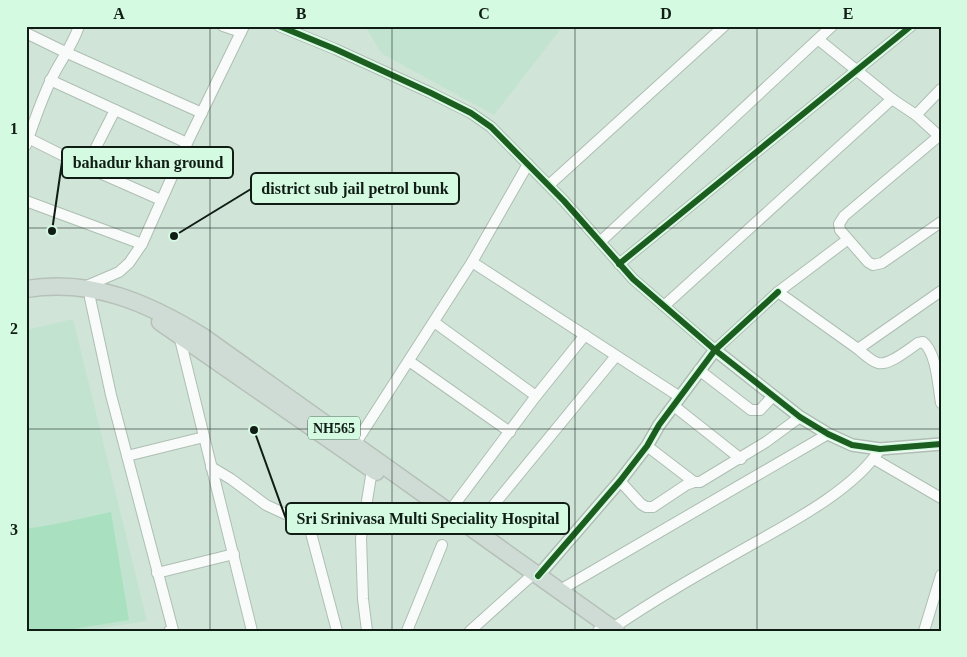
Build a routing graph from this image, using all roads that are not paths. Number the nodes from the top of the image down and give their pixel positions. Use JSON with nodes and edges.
{"nodes":[{"id":1,"x":79,"y":26,"type":"edge"},
{"id":2,"x":223,"y":26,"type":"edge"},
{"id":3,"x":279,"y":26,"type":"edge"},
{"id":4,"x":724,"y":26,"type":"edge"},
{"id":5,"x":832,"y":26,"type":"edge"},
{"id":6,"x":910,"y":26,"type":"edge"},
{"id":7,"x":243,"y":29,"type":"edge"},
{"id":8,"x":26,"y":33,"type":"edge"},
{"id":9,"x":819,"y":40,"type":"junction"},
{"id":10,"x":66,"y":52,"type":"junction"},
{"id":11,"x":856,"y":71,"type":"junction"},
{"id":12,"x":50,"y":80,"type":"junction"},
{"id":13,"x":941,"y":89,"type":"edge"},
{"id":14,"x":892,"y":99,"type":"junction"},
{"id":15,"x":115,"y":110,"type":"junction"},
{"id":16,"x":202,"y":113,"type":"junction"},
{"id":17,"x":916,"y":115,"type":"junction"},
{"id":18,"x":940,"y":137,"type":"edge"},
{"id":19,"x":27,"y":140,"type":"edge"},
{"id":20,"x":187,"y":143,"type":"junction"},
{"id":21,"x":528,"y":164,"type":"junction"},
{"id":22,"x":86,"y":167,"type":"junction"},
{"id":23,"x":549,"y":185,"type":"junction"},
{"id":24,"x":161,"y":200,"type":"junction"},
{"id":25,"x":26,"y":201,"type":"edge"},
{"id":26,"x":941,"y":222,"type":"edge"},
{"id":27,"x":847,"y":240,"type":"junction"},
{"id":28,"x":600,"y":242,"type":"junction"},
{"id":29,"x":142,"y":244,"type":"junction"},
{"id":30,"x":472,"y":262,"type":"junction"},
{"id":31,"x":619,"y":264,"type":"junction"},
{"id":32,"x":26,"y":289,"type":"edge"},
{"id":33,"x":941,"y":291,"type":"edge"},
{"id":34,"x":778,"y":292,"type":"junction"},
{"id":35,"x":86,"y":293,"type":"junction"},
{"id":36,"x":26,"y":298,"type":"edge"},
{"id":37,"x":664,"y":306,"type":"junction"},
{"id":38,"x":434,"y":322,"type":"junction"},
{"id":39,"x":179,"y":335,"type":"junction"},
{"id":40,"x":585,"y":336,"type":"junction"},
{"id":41,"x":715,"y":350,"type":"junction"},
{"id":42,"x":858,"y":350,"type":"junction"},
{"id":43,"x":616,"y":356,"type":"junction"},
{"id":44,"x":409,"y":360,"type":"junction"},
{"id":45,"x":699,"y":370,"type":"junction"},
{"id":46,"x":536,"y":396,"type":"junction"},
{"id":47,"x":774,"y":396,"type":"junction"},
{"id":48,"x":677,"y":402,"type":"junction"},
{"id":49,"x":941,"y":403,"type":"edge"},
{"id":50,"x":800,"y":417,"type":"junction"},
{"id":51,"x":510,"y":432,"type":"junction"},
{"id":52,"x":828,"y":434,"type":"junction"},
{"id":53,"x":204,"y":437,"type":"junction"},
{"id":54,"x":356,"y":444,"type":"junction"},
{"id":55,"x":941,"y":444,"type":"edge"},
{"id":56,"x":647,"y":446,"type":"junction"},
{"id":57,"x":877,"y":454,"type":"junction"},
{"id":58,"x":127,"y":456,"type":"junction"},
{"id":59,"x":741,"y":459,"type":"junction"},
{"id":60,"x":211,"y":467,"type":"junction"},
{"id":61,"x":372,"y":470,"type":"junction"},
{"id":62,"x":620,"y":481,"type":"junction"},
{"id":63,"x":694,"y":482,"type":"junction"},
{"id":64,"x":941,"y":498,"type":"edge"},
{"id":65,"x":449,"y":512,"type":"junction"},
{"id":66,"x":474,"y":529,"type":"junction"},
{"id":67,"x":442,"y":545,"type":"dead end"},
{"id":68,"x":234,"y":554,"type":"junction"},
{"id":69,"x":157,"y":573,"type":"junction"},
{"id":70,"x":941,"y":575,"type":"edge"},
{"id":71,"x":533,"y":577,"type":"junction"},
{"id":72,"x":560,"y":590,"type":"junction"},
{"id":73,"x":174,"y":630,"type":"edge"},
{"id":74,"x":605,"y":630,"type":"edge"},
{"id":75,"x":169,"y":631,"type":"edge"},
{"id":76,"x":252,"y":631,"type":"edge"},
{"id":77,"x":337,"y":631,"type":"edge"},
{"id":78,"x":367,"y":631,"type":"edge"},
{"id":79,"x":407,"y":631,"type":"edge"},
{"id":80,"x":470,"y":631,"type":"edge"},
{"id":81,"x":924,"y":631,"type":"edge"}],
"edges":[{"from":1,"to":10,"type":"street"},
{"from":2,"to":7,"type":"street"},
{"from":3,"to":21,"type":"street"},
{"from":4,"to":23,"type":"street"},
{"from":5,"to":9,"type":"street"},
{"from":6,"to":11,"type":"street"},
{"from":7,"to":16,"type":"street"},
{"from":8,"to":10,"type":"street"},
{"from":9,"to":11,"type":"street"},
{"from":9,"to":28,"type":"street"},
{"from":10,"to":12,"type":"street"},
{"from":10,"to":16,"type":"street"},
{"from":11,"to":14,"type":"street"},
{"from":11,"to":31,"type":"street"},
{"from":12,"to":15,"type":"street"},
{"from":12,"to":19,"type":"street"},
{"from":13,"to":17,"type":"street"},
{"from":14,"to":17,"type":"street"},
{"from":14,"to":37,"type":"street"},
{"from":15,"to":20,"type":"street"},
{"from":15,"to":22,"type":"street"},
{"from":16,"to":20,"type":"street"},
{"from":17,"to":18,"type":"street"},
{"from":18,"to":27,"type":"street"},
{"from":19,"to":22,"type":"street"},
{"from":20,"to":24,"type":"street"},
{"from":21,"to":23,"type":"street"},
{"from":21,"to":30,"type":"street"},
{"from":22,"to":24,"type":"street"},
{"from":23,"to":28,"type":"street"},
{"from":24,"to":29,"type":"street"},
{"from":25,"to":29,"type":"street"},
{"from":26,"to":27,"type":"street"},
{"from":27,"to":34,"type":"street"},
{"from":28,"to":31,"type":"street"},
{"from":29,"to":35,"type":"street"},
{"from":30,"to":38,"type":"street"},
{"from":30,"to":40,"type":"street"},
{"from":31,"to":37,"type":"street"},
{"from":32,"to":35,"type":"highway","number":"NH565"},
{"from":33,"to":42,"type":"street"},
{"from":34,"to":41,"type":"street"},
{"from":34,"to":42,"type":"street"},
{"from":35,"to":36,"type":"highway","number":"NH565"},
{"from":35,"to":39,"type":"highway","number":"NH565"},
{"from":35,"to":54,"type":"highway","number":"NH565"},
{"from":35,"to":58,"type":"street"},
{"from":37,"to":41,"type":"street"},
{"from":38,"to":44,"type":"street"},
{"from":38,"to":46,"type":"street"},
{"from":39,"to":53,"type":"street"},
{"from":39,"to":61,"type":"highway","number":"NH565"},
{"from":40,"to":43,"type":"street"},
{"from":40,"to":46,"type":"street"},
{"from":41,"to":45,"type":"street"},
{"from":41,"to":47,"type":"street"},
{"from":42,"to":49,"type":"street"},
{"from":43,"to":48,"type":"street"},
{"from":43,"to":66,"type":"street"},
{"from":44,"to":51,"type":"street"},
{"from":44,"to":54,"type":"street"},
{"from":45,"to":47,"type":"street"},
{"from":45,"to":48,"type":"street"},
{"from":46,"to":51,"type":"street"},
{"from":47,"to":50,"type":"street"},
{"from":48,"to":56,"type":"street"},
{"from":48,"to":59,"type":"street"},
{"from":50,"to":52,"type":"street"},
{"from":50,"to":59,"type":"street"},
{"from":51,"to":65,"type":"street"},
{"from":52,"to":57,"type":"street"},
{"from":52,"to":72,"type":"street"},
{"from":53,"to":58,"type":"street"},
{"from":53,"to":60,"type":"street"},
{"from":54,"to":65,"type":"highway","number":"NH565"},
{"from":55,"to":57,"type":"street"},
{"from":56,"to":62,"type":"street"},
{"from":56,"to":63,"type":"street"},
{"from":57,"to":64,"type":"street"},
{"from":57,"to":74,"type":"street"},
{"from":58,"to":69,"type":"street"},
{"from":59,"to":63,"type":"street"},
{"from":60,"to":68,"type":"street"},
{"from":60,"to":77,"type":"street"},
{"from":61,"to":71,"type":"highway","number":"NH565"},
{"from":61,"to":78,"type":"street"},
{"from":62,"to":63,"type":"street"},
{"from":62,"to":71,"type":"street"},
{"from":65,"to":66,"type":"highway","number":"NH565"},
{"from":66,"to":71,"type":"highway","number":"NH565"},
{"from":67,"to":79,"type":"street"},
{"from":68,"to":69,"type":"street"},
{"from":68,"to":76,"type":"street"},
{"from":69,"to":73,"type":"street"},
{"from":70,"to":81,"type":"street"},
{"from":71,"to":72,"type":"highway","number":"NH565"},
{"from":71,"to":74,"type":"highway","number":"NH565"},
{"from":71,"to":80,"type":"street"},
{"from":72,"to":74,"type":"highway","number":"NH565"},
{"from":73,"to":75,"type":"street"}]}
